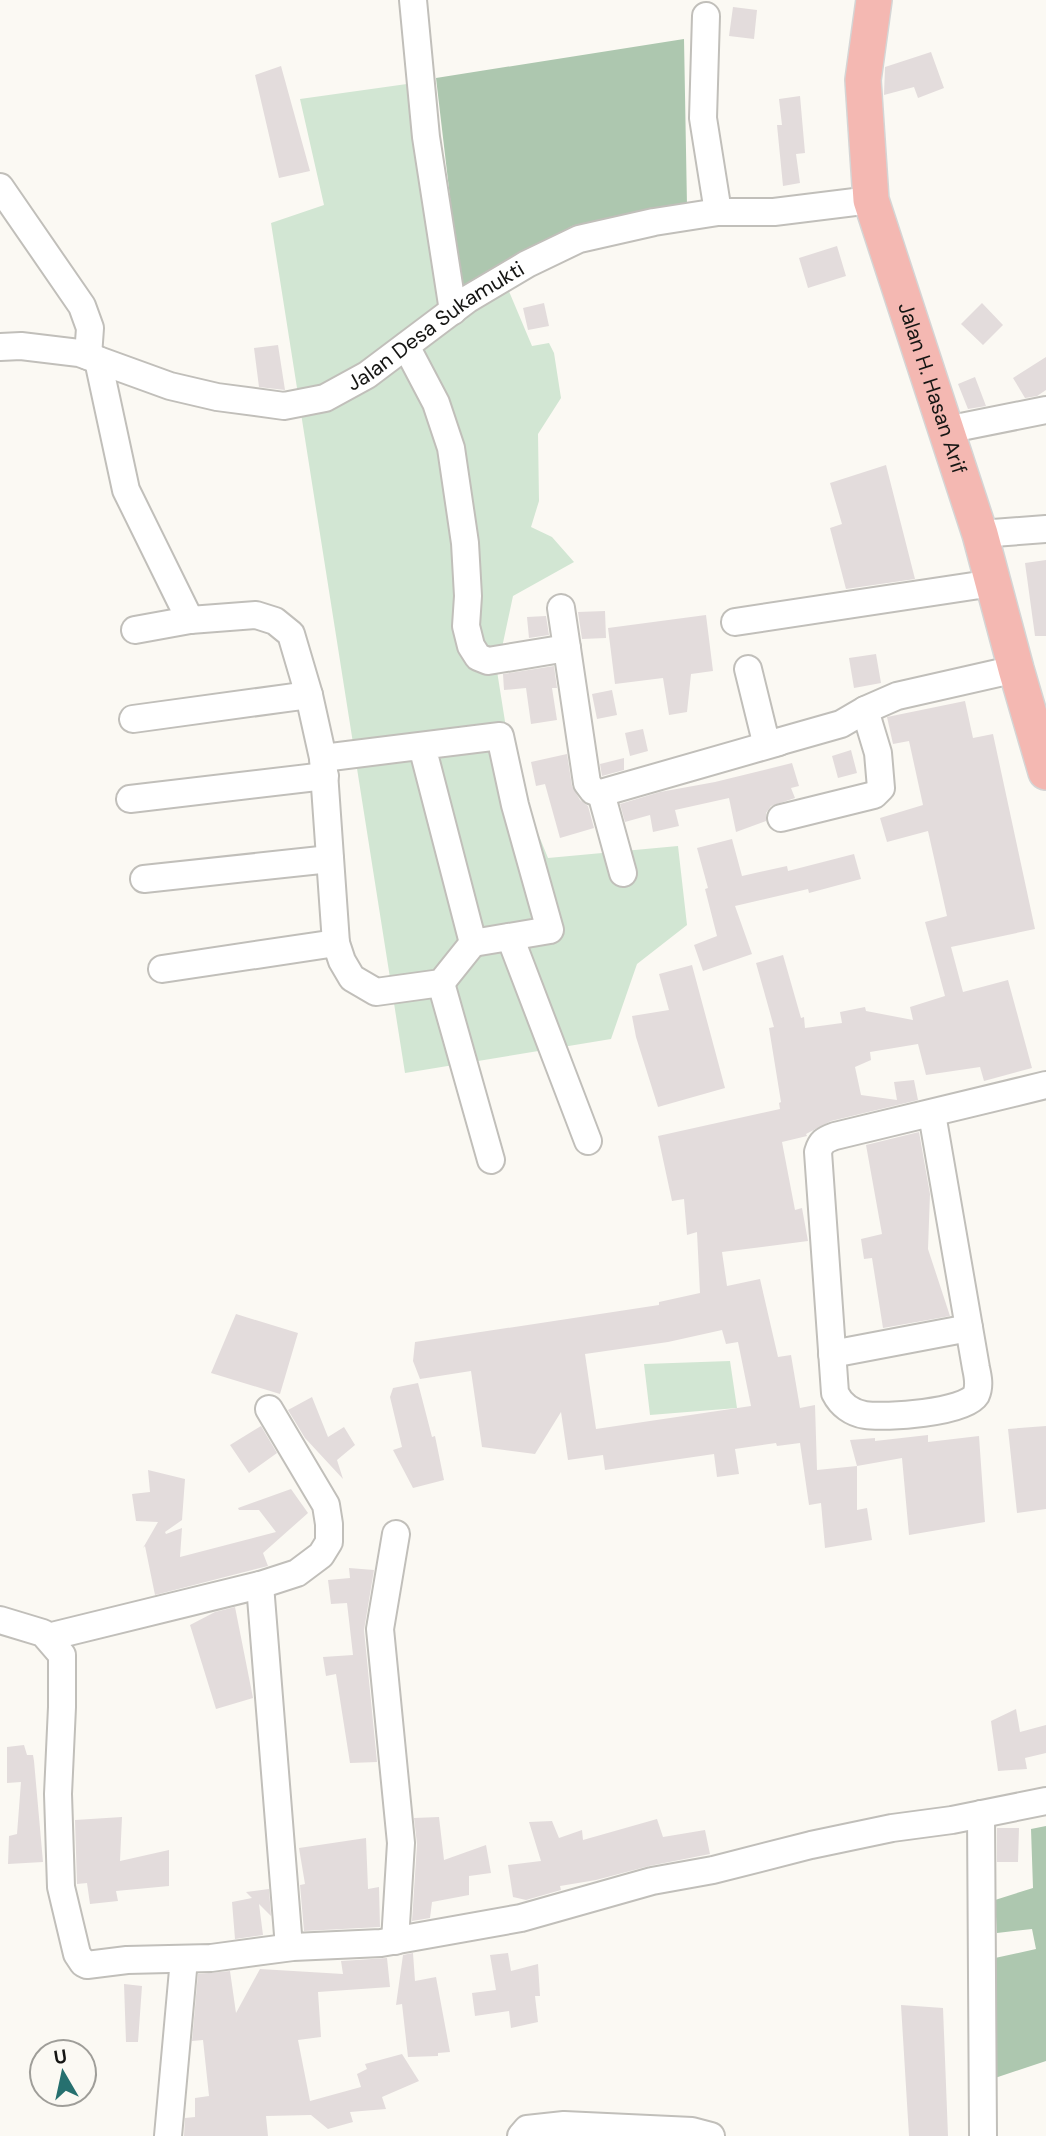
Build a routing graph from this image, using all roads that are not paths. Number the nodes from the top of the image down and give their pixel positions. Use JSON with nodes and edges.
{"nodes":[{"id":1,"x":413,"y":0,"type":"edge"},
{"id":2,"x":874,"y":0,"type":"edge"},
{"id":3,"x":706,"y":16,"type":"dead end"},
{"id":4,"x":0,"y":187,"type":"edge"},
{"id":5,"x":871,"y":200,"type":"junction"},
{"id":6,"x":718,"y":212,"type":"junction"},
{"id":7,"x":453,"y":311,"type":"junction"},
{"id":8,"x":406,"y":346,"type":"junction"},
{"id":9,"x":0,"y":347,"type":"edge"},
{"id":10,"x":93,"y":358,"type":"junction"},
{"id":11,"x":1046,"y":410,"type":"edge"},
{"id":12,"x":946,"y":430,"type":"junction"},
{"id":13,"x":1046,"y":529,"type":"edge"},
{"id":14,"x":980,"y":534,"type":"junction"},
{"id":15,"x":993,"y":583,"type":"junction"},
{"id":16,"x":561,"y":608,"type":"dead end"},
{"id":17,"x":190,"y":620,"type":"junction"},
{"id":18,"x":735,"y":622,"type":"dead end"},
{"id":19,"x":135,"y":630,"type":"dead end"},
{"id":20,"x":567,"y":648,"type":"junction"},
{"id":21,"x":748,"y":669,"type":"dead end"},
{"id":22,"x":1016,"y":669,"type":"junction"},
{"id":23,"x":309,"y":695,"type":"junction"},
{"id":24,"x":864,"y":710,"type":"junction"},
{"id":25,"x":133,"y":719,"type":"dead end"},
{"id":26,"x":779,"y":743,"type":"junction"},
{"id":27,"x":422,"y":746,"type":"junction"},
{"id":28,"x":324,"y":767,"type":"junction"},
{"id":29,"x":1046,"y":772,"type":"edge"},
{"id":30,"x":601,"y":793,"type":"junction"},
{"id":31,"x":130,"y":799,"type":"dead end"},
{"id":32,"x":781,"y":818,"type":"dead end"},
{"id":33,"x":330,"y":859,"type":"junction"},
{"id":34,"x":623,"y":873,"type":"dead end"},
{"id":35,"x":144,"y":879,"type":"dead end"},
{"id":36,"x":510,"y":937,"type":"junction"},
{"id":37,"x":336,"y":943,"type":"junction"},
{"id":38,"x":474,"y":943,"type":"junction"},
{"id":39,"x":162,"y":969,"type":"dead end"},
{"id":40,"x":441,"y":983,"type":"junction"},
{"id":41,"x":1046,"y":1085,"type":"edge"},
{"id":42,"x":932,"y":1114,"type":"junction"},
{"id":43,"x":588,"y":1141,"type":"dead end"},
{"id":44,"x":491,"y":1160,"type":"dead end"},
{"id":45,"x":969,"y":1328,"type":"junction"},
{"id":46,"x":832,"y":1354,"type":"junction"},
{"id":47,"x":270,"y":1409,"type":"dead end"},
{"id":48,"x":396,"y":1534,"type":"dead end"},
{"id":49,"x":260,"y":1585,"type":"junction"},
{"id":50,"x":0,"y":1620,"type":"edge"},
{"id":51,"x":48,"y":1637,"type":"junction"},
{"id":52,"x":1046,"y":1801,"type":"edge"},
{"id":53,"x":981,"y":1814,"type":"junction"},
{"id":54,"x":395,"y":1941,"type":"junction"},
{"id":55,"x":289,"y":1947,"type":"junction"},
{"id":56,"x":184,"y":1959,"type":"junction"},
{"id":57,"x":168,"y":2136,"type":"edge"},
{"id":58,"x":521,"y":2136,"type":"edge"},
{"id":59,"x":711,"y":2136,"type":"edge"},
{"id":60,"x":983,"y":2136,"type":"edge"}],
"edges":[{"from":1,"to":7,"type":"street"},
{"from":2,"to":5,"type":"main road","name":"Jalan H. Hasan Arif"},
{"from":3,"to":6,"type":"street"},
{"from":4,"to":10,"type":"street"},
{"from":5,"to":6,"type":"street","name":"Jalan Desa Sukamukti"},
{"from":5,"to":12,"type":"main road","name":"Jalan H. Hasan Arif"},
{"from":6,"to":7,"type":"street","name":"Jalan Desa Sukamukti"},
{"from":7,"to":8,"type":"street","name":"Jalan Desa Sukamukti"},
{"from":8,"to":10,"type":"street","name":"Jalan Desa Sukamukti"},
{"from":8,"to":20,"type":"street"},
{"from":9,"to":10,"type":"street","name":"Jalan Desa Sukamukti"},
{"from":10,"to":17,"type":"street"},
{"from":11,"to":12,"type":"street"},
{"from":12,"to":14,"type":"main road","name":"Jalan H. Hasan Arif"},
{"from":13,"to":14,"type":"street"},
{"from":14,"to":15,"type":"main road","name":"Jalan H. Hasan Arif"},
{"from":15,"to":18,"type":"street"},
{"from":15,"to":22,"type":"main road","name":"Jalan H. Hasan Arif"},
{"from":16,"to":20,"type":"street"},
{"from":17,"to":19,"type":"street"},
{"from":17,"to":23,"type":"street"},
{"from":20,"to":30,"type":"street"},
{"from":21,"to":26,"type":"street"},
{"from":22,"to":24,"type":"street"},
{"from":22,"to":29,"type":"main road","name":"Jalan H. Hasan Arif"},
{"from":23,"to":25,"type":"street"},
{"from":23,"to":28,"type":"street"},
{"from":24,"to":26,"type":"street"},
{"from":24,"to":32,"type":"street"},
{"from":26,"to":30,"type":"street"},
{"from":27,"to":28,"type":"street"},
{"from":27,"to":36,"type":"street"},
{"from":27,"to":38,"type":"street"},
{"from":28,"to":31,"type":"street"},
{"from":28,"to":33,"type":"street"},
{"from":30,"to":34,"type":"street"},
{"from":33,"to":35,"type":"street"},
{"from":33,"to":37,"type":"street"},
{"from":36,"to":38,"type":"street"},
{"from":36,"to":43,"type":"street"},
{"from":37,"to":39,"type":"street"},
{"from":37,"to":40,"type":"street"},
{"from":38,"to":40,"type":"street"},
{"from":40,"to":44,"type":"street"},
{"from":41,"to":42,"type":"street"},
{"from":42,"to":45,"type":"street"},
{"from":42,"to":46,"type":"street"},
{"from":45,"to":46,"type":"street"},
{"from":45,"to":46,"type":"street"},
{"from":47,"to":49,"type":"street"},
{"from":48,"to":54,"type":"street"},
{"from":49,"to":51,"type":"street"},
{"from":49,"to":55,"type":"street"},
{"from":50,"to":51,"type":"street"},
{"from":51,"to":56,"type":"street"},
{"from":52,"to":53,"type":"street"},
{"from":53,"to":54,"type":"street"},
{"from":53,"to":60,"type":"street"},
{"from":54,"to":55,"type":"street"},
{"from":55,"to":56,"type":"street"},
{"from":56,"to":57,"type":"street"},
{"from":58,"to":59,"type":"street"}]}
